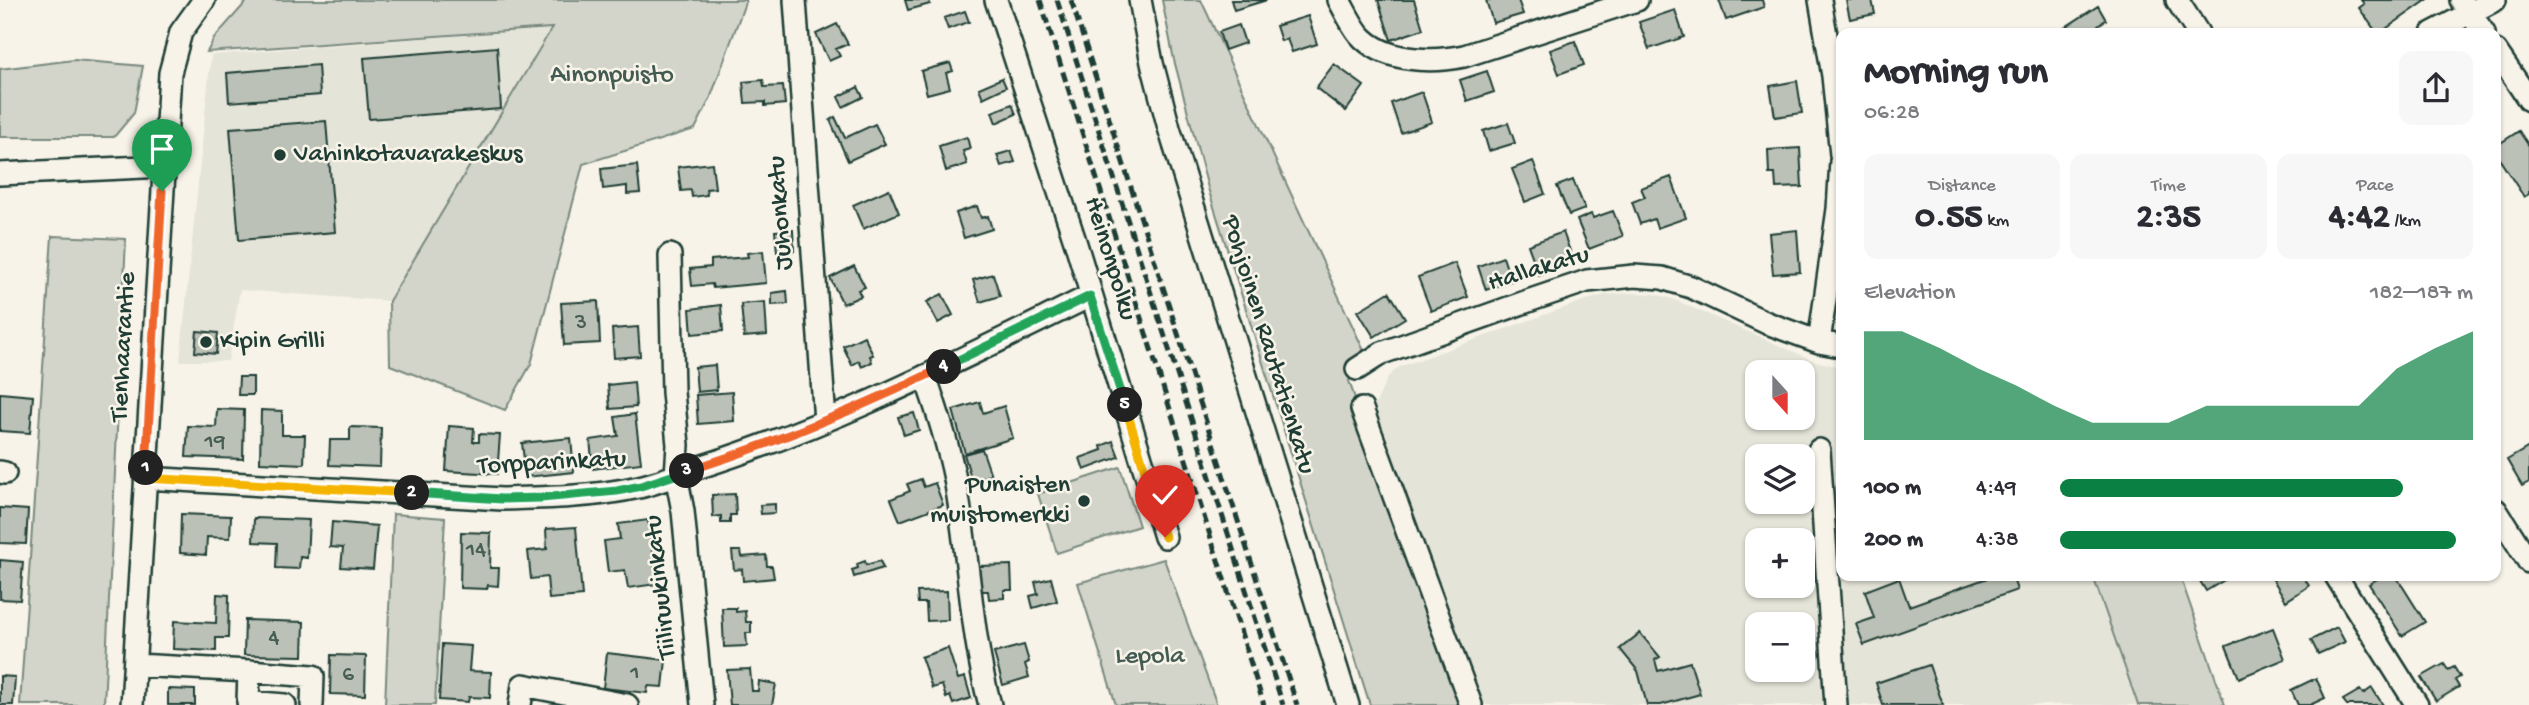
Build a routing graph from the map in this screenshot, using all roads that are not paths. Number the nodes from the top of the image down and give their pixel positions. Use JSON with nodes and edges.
{"nodes":[{"id":1,"x":204,"y":0,"type":"edge"},
{"id":2,"x":795,"y":0,"type":"edge"},
{"id":3,"x":996,"y":0,"type":"edge"},
{"id":4,"x":1140,"y":0,"type":"edge"},
{"id":5,"x":1339,"y":0,"type":"edge"},
{"id":6,"x":1637,"y":0,"type":"edge"},
{"id":7,"x":1820,"y":0,"type":"edge"},
{"id":8,"x":2177,"y":0,"type":"edge"},
{"id":9,"x":2495,"y":0,"type":"edge"},
{"id":10,"x":2465,"y":7,"type":"edge"},
{"id":11,"x":2194,"y":28,"type":"edge"},
{"id":12,"x":2438,"y":28,"type":"edge"},
{"id":13,"x":2480,"y":28,"type":"edge"},
{"id":14,"x":2501,"y":58,"type":"edge"},
{"id":15,"x":2529,"y":100,"type":"edge"},
{"id":16,"x":1836,"y":106,"type":"edge"},
{"id":17,"x":164,"y":166,"type":"junction"},
{"id":18,"x":0,"y":174,"type":"edge"},
{"id":19,"x":1836,"y":223,"type":"edge"},
{"id":20,"x":670,"y":255,"type":"dead end"},
{"id":21,"x":1090,"y":296,"type":"junction"},
{"id":22,"x":1819,"y":342,"type":"junction"},
{"id":23,"x":1836,"y":345,"type":"edge"},
{"id":24,"x":1357,"y":369,"type":"dead end"},
{"id":25,"x":925,"y":376,"type":"junction"},
{"id":26,"x":1362,"y":409,"type":"dead end"},
{"id":27,"x":825,"y":421,"type":"junction"},
{"id":28,"x":1819,"y":450,"type":"dead end"},
{"id":29,"x":676,"y":475,"type":"junction"},
{"id":30,"x":145,"y":478,"type":"junction"},
{"id":31,"x":2501,"y":518,"type":"edge"},
{"id":32,"x":1165,"y":537,"type":"dead end"},
{"id":33,"x":2529,"y":562,"type":"edge"},
{"id":34,"x":2339,"y":581,"type":"edge"},
{"id":35,"x":135,"y":665,"type":"junction"},
{"id":36,"x":249,"y":671,"type":"junction"},
{"id":37,"x":594,"y":702,"type":"edge"},
{"id":38,"x":132,"y":705,"type":"edge"},
{"id":39,"x":285,"y":705,"type":"edge"},
{"id":40,"x":312,"y":705,"type":"edge"},
{"id":41,"x":520,"y":705,"type":"edge"},
{"id":42,"x":627,"y":705,"type":"edge"},
{"id":43,"x":702,"y":705,"type":"edge"},
{"id":44,"x":990,"y":705,"type":"edge"},
{"id":45,"x":1348,"y":705,"type":"edge"},
{"id":46,"x":1471,"y":705,"type":"edge"},
{"id":47,"x":1836,"y":705,"type":"edge"},
{"id":48,"x":2417,"y":705,"type":"edge"}],
"edges":[{"from":1,"to":17,"type":"street","name":"Tienhaarantie"},
{"from":2,"to":27,"type":"street","name":"Juhonkatu"},
{"from":3,"to":21,"type":"street","name":"Heinonpolku"},
{"from":4,"to":45,"type":"street","name":"Pohjoinen Rautatienkatu"},
{"from":5,"to":6,"type":"street"},
{"from":7,"to":16,"type":"street"},
{"from":8,"to":11,"type":"street"},
{"from":9,"to":10,"type":"street"},
{"from":10,"to":12,"type":"street"},
{"from":10,"to":13,"type":"street"},
{"from":14,"to":15,"type":"street"},
{"from":17,"to":18,"type":"street"},
{"from":17,"to":30,"type":"street","name":"Tienhaarantie"},
{"from":19,"to":22,"type":"street"},
{"from":20,"to":29,"type":"street","name":"Tiiliruukinkatu"},
{"from":21,"to":25,"type":"street","name":"Torpparinkatu"},
{"from":21,"to":32,"type":"street","name":"Heinonpolku"},
{"from":22,"to":23,"type":"street","name":"Hallakatu"},
{"from":22,"to":24,"type":"street","name":"Hallakatu"},
{"from":25,"to":27,"type":"street","name":"Torpparinkatu"},
{"from":25,"to":44,"type":"street"},
{"from":26,"to":46,"type":"street"},
{"from":27,"to":29,"type":"street","name":"Torpparinkatu"},
{"from":28,"to":47,"type":"street"},
{"from":29,"to":30,"type":"street","name":"Torpparinkatu"},
{"from":29,"to":43,"type":"street","name":"Tiiliruukinkatu"},
{"from":30,"to":35,"type":"street","name":"Tienhaarantie"},
{"from":31,"to":33,"type":"street"},
{"from":34,"to":48,"type":"street"},
{"from":35,"to":36,"type":"street"},
{"from":35,"to":38,"type":"street","name":"Tienhaarantie"},
{"from":36,"to":39,"type":"street"},
{"from":36,"to":40,"type":"street"},
{"from":37,"to":41,"type":"street"},
{"from":37,"to":42,"type":"street"}]}
